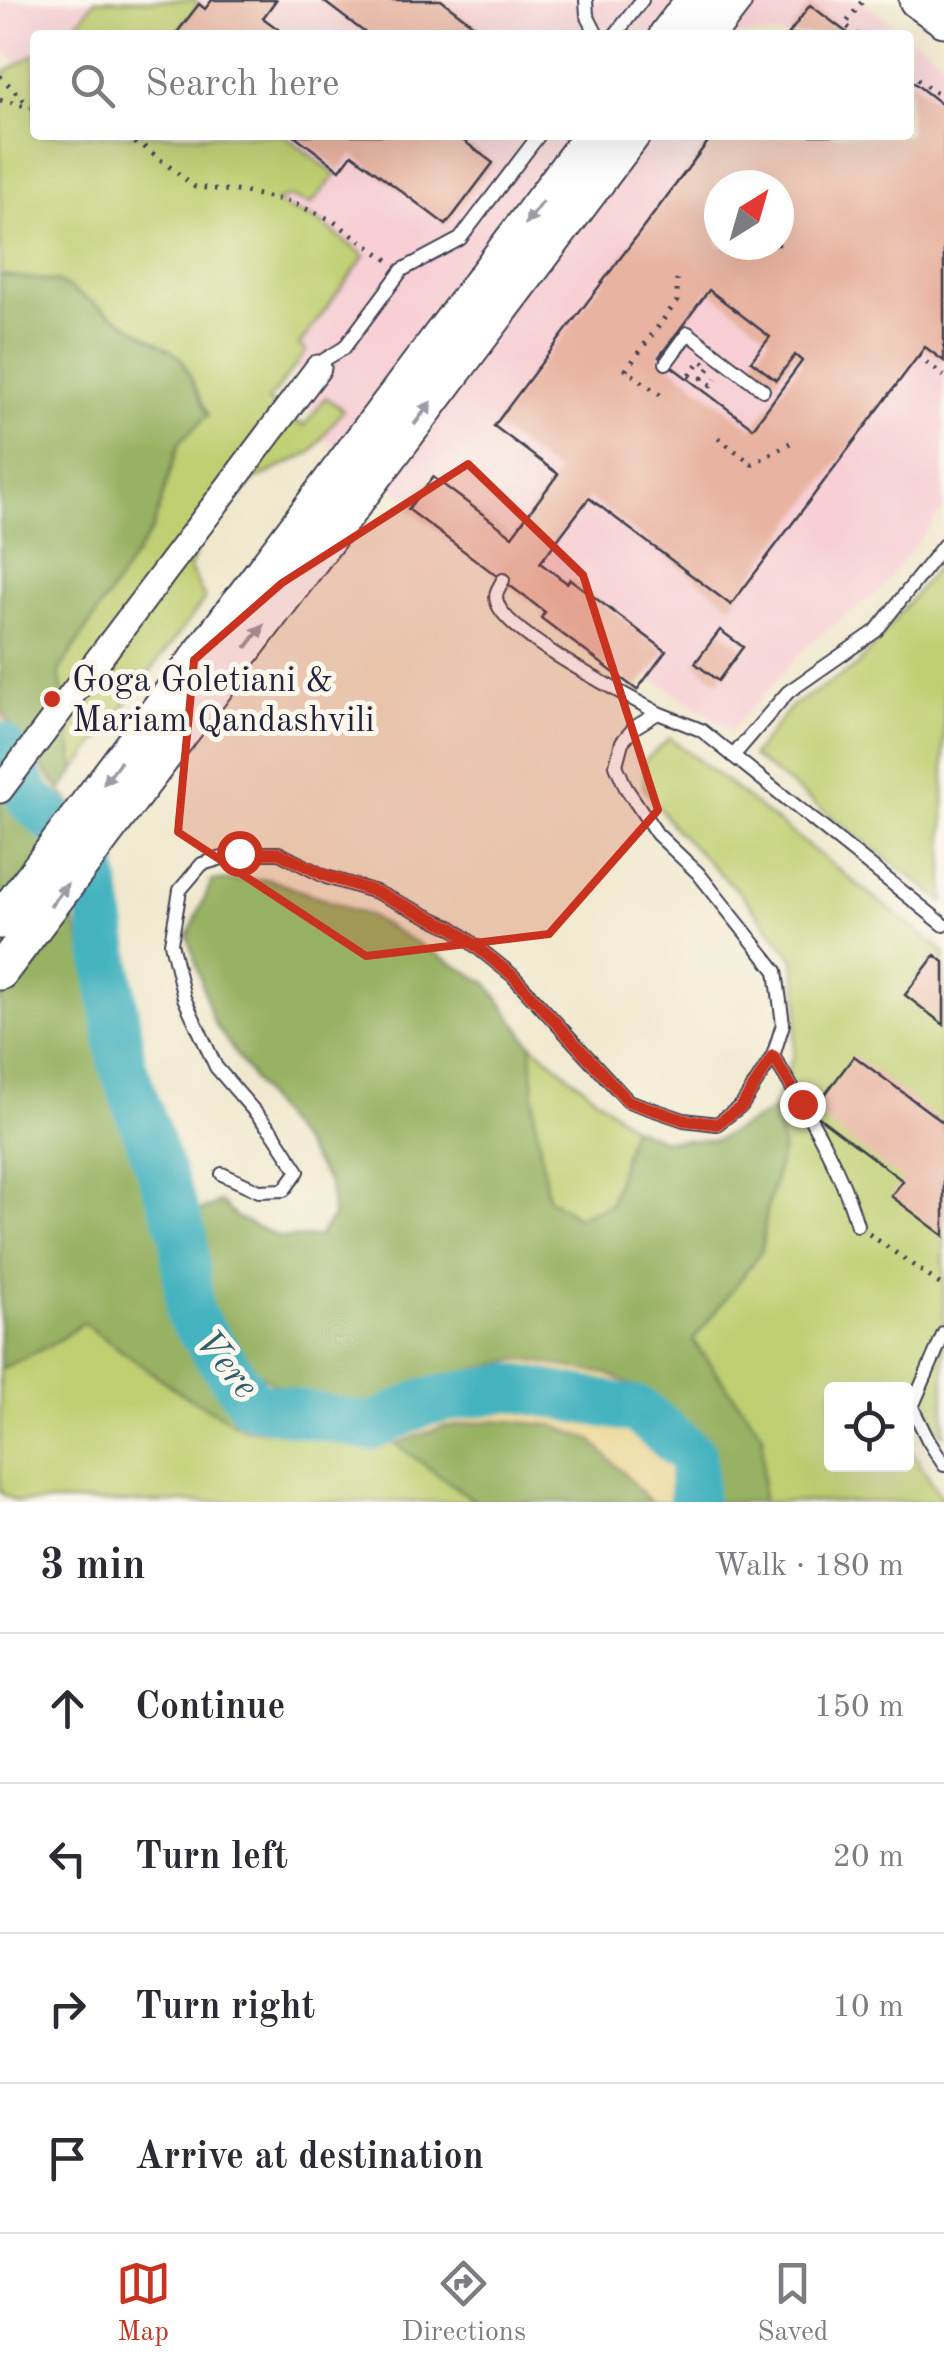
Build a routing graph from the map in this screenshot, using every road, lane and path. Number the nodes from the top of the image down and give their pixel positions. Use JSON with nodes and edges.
{"nodes":[{"id":1,"x":586,"y":0,"type":"edge"},
{"id":2,"x":642,"y":0,"type":"edge"},
{"id":3,"x":694,"y":0,"type":"edge"},
{"id":4,"x":734,"y":0,"type":"edge"},
{"id":5,"x":863,"y":0,"type":"edge"},
{"id":6,"x":917,"y":0,"type":"edge"},
{"id":7,"x":944,"y":19,"type":"edge"},
{"id":8,"x":594,"y":30,"type":"edge"},
{"id":9,"x":619,"y":30,"type":"edge"},
{"id":10,"x":672,"y":30,"type":"edge"},
{"id":11,"x":711,"y":30,"type":"edge"},
{"id":12,"x":849,"y":30,"type":"edge"},
{"id":13,"x":0,"y":76,"type":"edge"},
{"id":14,"x":914,"y":77,"type":"edge"},
{"id":15,"x":944,"y":98,"type":"edge"},
{"id":16,"x":0,"y":100,"type":"edge"},
{"id":17,"x":30,"y":104,"type":"edge"},
{"id":18,"x":30,"y":106,"type":"edge"},
{"id":19,"x":127,"y":140,"type":"edge"},
{"id":20,"x":535,"y":140,"type":"edge"},
{"id":21,"x":589,"y":140,"type":"edge"},
{"id":22,"x":628,"y":140,"type":"edge"},
{"id":23,"x":374,"y":250,"type":"dead end"},
{"id":24,"x":677,"y":274,"type":"dead end"},
{"id":25,"x":918,"y":356,"type":"dead end"},
{"id":26,"x":666,"y":362,"type":"dead end"},
{"id":27,"x":321,"y":364,"type":"joint"},
{"id":28,"x":944,"y":376,"type":"edge"},
{"id":29,"x":690,"y":379,"type":"dead end"},
{"id":30,"x":700,"y":381,"type":"dead end"},
{"id":31,"x":763,"y":390,"type":"dead end"},
{"id":32,"x":660,"y":395,"type":"dead end"},
{"id":33,"x":718,"y":438,"type":"dead end"},
{"id":34,"x":790,"y":443,"type":"dead end"},
{"id":35,"x":352,"y":482,"type":"junction"},
{"id":36,"x":944,"y":545,"type":"edge"},
{"id":37,"x":504,"y":580,"type":"dead end"},
{"id":38,"x":658,"y":714,"type":"junction"},
{"id":39,"x":733,"y":756,"type":"junction"},
{"id":40,"x":0,"y":790,"type":"edge"},
{"id":41,"x":0,"y":920,"type":"edge"},
{"id":42,"x":944,"y":925,"type":"edge"},
{"id":43,"x":0,"y":972,"type":"edge"},
{"id":44,"x":773,"y":1056,"type":"junction"},
{"id":45,"x":222,"y":1174,"type":"dead end"},
{"id":46,"x":857,"y":1225,"type":"joint"},
{"id":47,"x":944,"y":1287,"type":"edge"},
{"id":48,"x":944,"y":1333,"type":"edge"},
{"id":49,"x":944,"y":1465,"type":"edge"}],
"edges":[{"from":1,"to":8,"type":"lane"},
{"from":2,"to":9,"type":"lane"},
{"from":3,"to":10,"type":"main road"},
{"from":4,"to":11,"type":"main road"},
{"from":5,"to":12,"type":"path"},
{"from":6,"to":7,"type":"main road"},
{"from":13,"to":17,"type":"path"},
{"from":14,"to":15,"type":"path"},
{"from":16,"to":18,"type":"path"},
{"from":19,"to":23,"type":"path"},
{"from":20,"to":27,"type":"lane"},
{"from":21,"to":35,"type":"main road","one_way":true},
{"from":35,"to":22,"type":"main road","one_way":true},
{"from":24,"to":32,"type":"path"},
{"from":25,"to":28,"type":"path"},
{"from":26,"to":31,"type":"lane"},
{"from":27,"to":40,"type":"street"},
{"from":29,"to":30,"type":"path","bridge":true},
{"from":33,"to":34,"type":"path"},
{"from":35,"to":41,"type":"main road","one_way":true},
{"from":43,"to":35,"type":"main road","one_way":true},
{"from":36,"to":39,"type":"lane"},
{"from":37,"to":38,"type":"lane"},
{"from":38,"to":39,"type":"lane"},
{"from":38,"to":44,"type":"lane"},
{"from":39,"to":42,"type":"lane"},
{"from":44,"to":45,"type":"lane"},
{"from":44,"to":46,"type":"lane"},
{"from":46,"to":47,"type":"path"},
{"from":48,"to":49,"type":"lane"}]}
